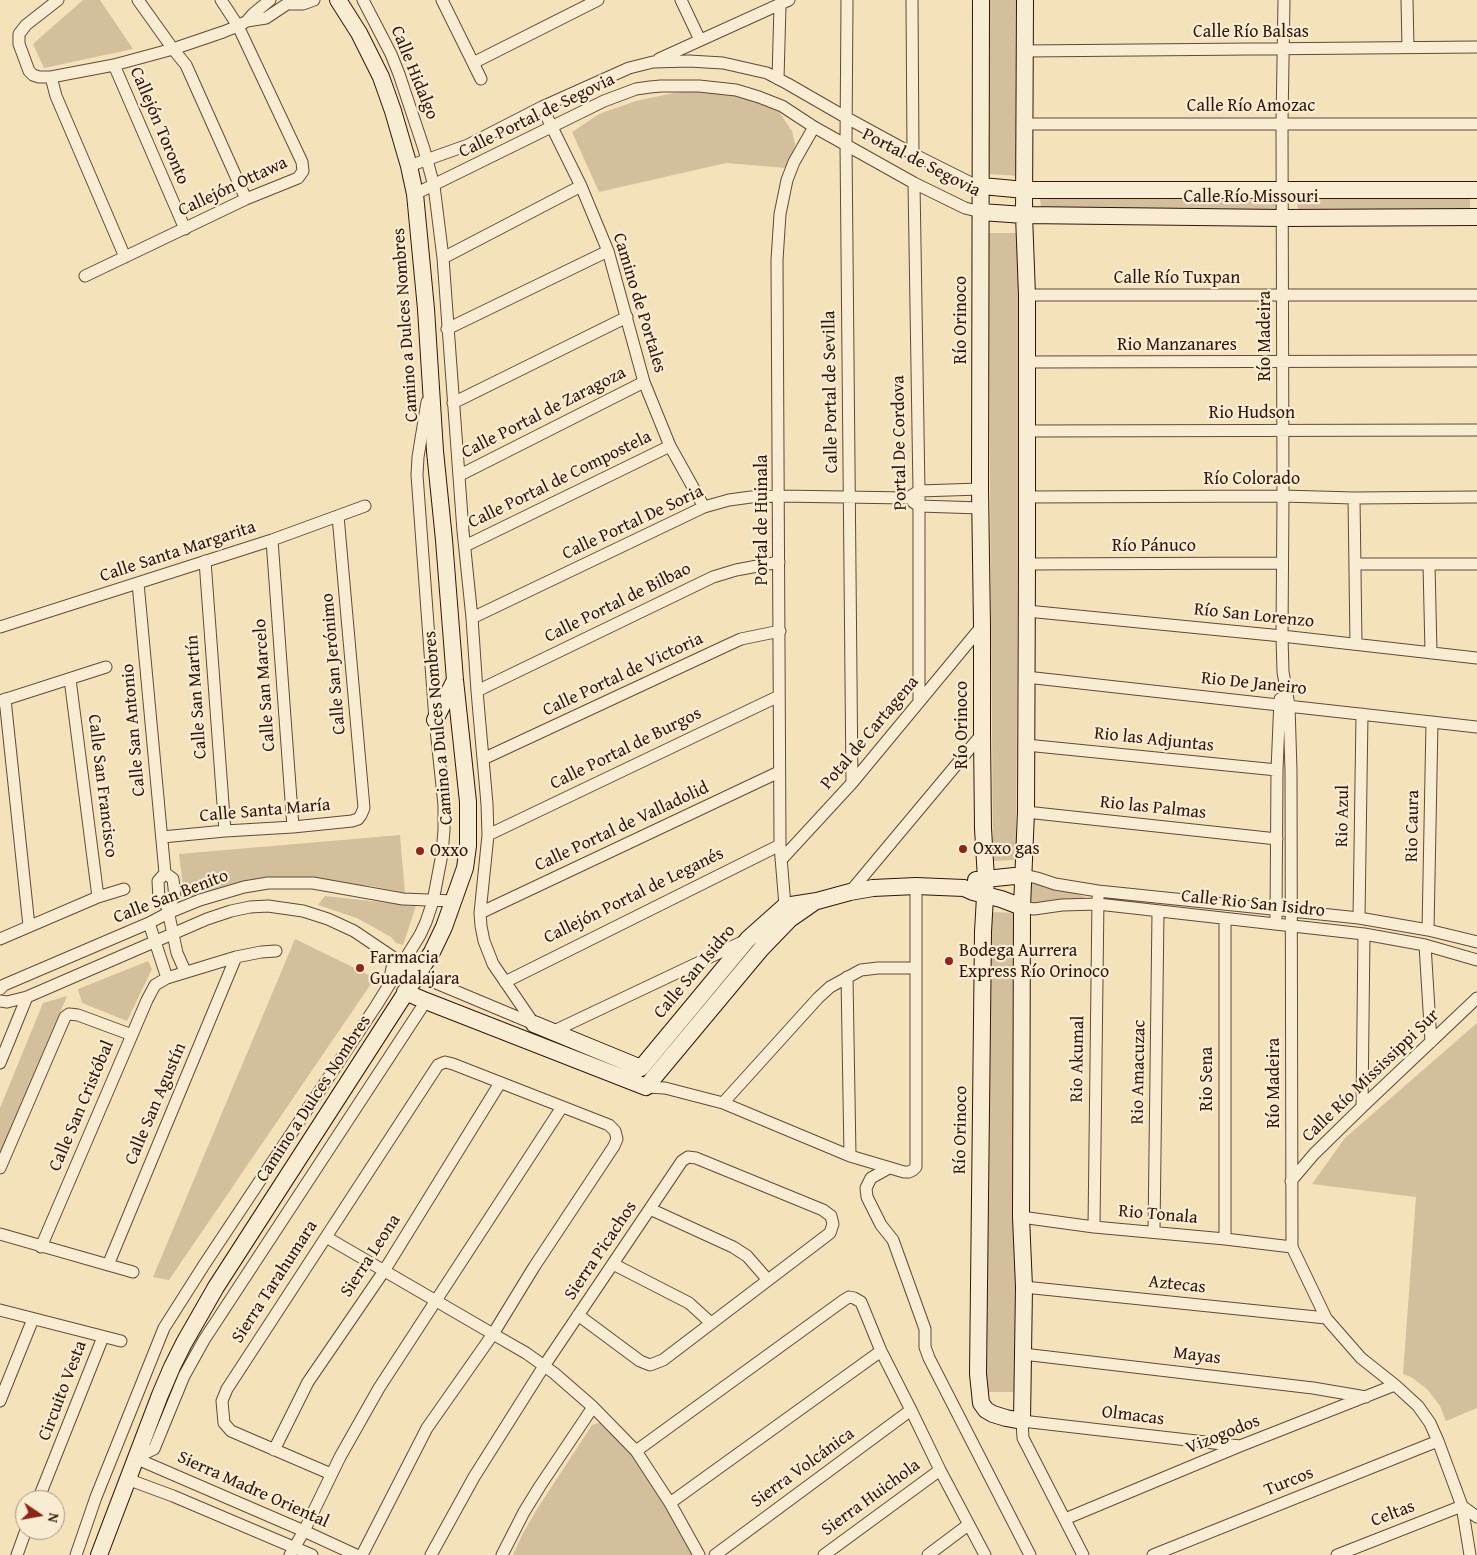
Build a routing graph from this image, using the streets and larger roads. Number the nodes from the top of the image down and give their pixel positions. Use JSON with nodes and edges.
{"nodes":[{"id":1,"x":58,"y":0,"type":"edge"},
{"id":2,"x":138,"y":0,"type":"edge"},
{"id":3,"x":221,"y":0,"type":"edge"},
{"id":4,"x":270,"y":0,"type":"edge"},
{"id":5,"x":314,"y":0,"type":"edge"},
{"id":6,"x":338,"y":0,"type":"edge"},
{"id":7,"x":364,"y":0,"type":"edge"},
{"id":8,"x":442,"y":0,"type":"edge"},
{"id":9,"x":598,"y":0,"type":"edge"},
{"id":10,"x":681,"y":0,"type":"edge"},
{"id":11,"x":847,"y":0,"type":"edge"},
{"id":12,"x":912,"y":0,"type":"edge"},
{"id":13,"x":982,"y":0,"type":"edge"},
{"id":14,"x":1025,"y":0,"type":"edge"},
{"id":15,"x":1284,"y":0,"type":"edge"},
{"id":16,"x":1407,"y":0,"type":"edge"},
{"id":17,"x":285,"y":2,"type":"edge"},
{"id":18,"x":785,"y":2,"type":"edge"},
{"id":19,"x":243,"y":23,"type":"junction"},
{"id":20,"x":700,"y":40,"type":"junction"},
{"id":21,"x":1408,"y":47,"type":"junction"},
{"id":22,"x":1477,"y":47,"type":"edge"},
{"id":23,"x":173,"y":49,"type":"junction"},
{"id":24,"x":1283,"y":50,"type":"junction"},
{"id":25,"x":1024,"y":51,"type":"junction"},
{"id":26,"x":653,"y":62,"type":"junction"},
{"id":27,"x":473,"y":63,"type":"junction"},
{"id":28,"x":114,"y":65,"type":"junction"},
{"id":29,"x":629,"y":68,"type":"junction"},
{"id":30,"x":51,"y":77,"type":"junction"},
{"id":31,"x":778,"y":79,"type":"junction"},
{"id":32,"x":481,"y":80,"type":"dead end"},
{"id":33,"x":636,"y":89,"type":"junction"},
{"id":34,"x":542,"y":107,"type":"junction"},
{"id":35,"x":847,"y":118,"type":"junction"},
{"id":36,"x":1024,"y":124,"type":"junction"},
{"id":37,"x":1282,"y":124,"type":"junction"},
{"id":38,"x":1477,"y":124,"type":"edge"},
{"id":39,"x":552,"y":126,"type":"junction"},
{"id":40,"x":814,"y":127,"type":"junction"},
{"id":41,"x":846,"y":144,"type":"junction"},
{"id":42,"x":913,"y":154,"type":"junction"},
{"id":43,"x":428,"y":160,"type":"junction"},
{"id":44,"x":409,"y":166,"type":"junction"},
{"id":45,"x":914,"y":183,"type":"junction"},
{"id":46,"x":434,"y":186,"type":"junction"},
{"id":47,"x":581,"y":186,"type":"junction"},
{"id":48,"x":982,"y":186,"type":"junction"},
{"id":49,"x":1025,"y":190,"type":"junction"},
{"id":50,"x":1477,"y":190,"type":"edge"},
{"id":51,"x":1282,"y":191,"type":"junction"},
{"id":52,"x":415,"y":194,"type":"junction"},
{"id":53,"x":246,"y":199,"type":"junction"},
{"id":54,"x":981,"y":212,"type":"junction"},
{"id":55,"x":1024,"y":215,"type":"junction"},
{"id":56,"x":1477,"y":217,"type":"edge"},
{"id":57,"x":1282,"y":218,"type":"junction"},
{"id":58,"x":185,"y":229,"type":"junction"},
{"id":59,"x":608,"y":251,"type":"junction"},
{"id":60,"x":125,"y":257,"type":"junction"},
{"id":61,"x":443,"y":258,"type":"junction"},
{"id":62,"x":85,"y":276,"type":"dead end"},
{"id":63,"x":1027,"y":295,"type":"junction"},
{"id":64,"x":1283,"y":295,"type":"junction"},
{"id":65,"x":1477,"y":295,"type":"edge"},
{"id":66,"x":626,"y":317,"type":"junction"},
{"id":67,"x":447,"y":329,"type":"junction"},
{"id":68,"x":1477,"y":361,"type":"edge"},
{"id":69,"x":1027,"y":362,"type":"junction"},
{"id":70,"x":1283,"y":362,"type":"junction"},
{"id":71,"x":431,"y":381,"type":"junction"},
{"id":72,"x":644,"y":382,"type":"junction"},
{"id":73,"x":453,"y":402,"type":"junction"},
{"id":74,"x":1282,"y":430,"type":"junction"},
{"id":75,"x":1477,"y":430,"type":"edge"},
{"id":76,"x":1027,"y":431,"type":"junction"},
{"id":77,"x":670,"y":446,"type":"junction"},
{"id":78,"x":460,"y":475,"type":"junction"},
{"id":79,"x":980,"y":489,"type":"junction"},
{"id":80,"x":919,"y":491,"type":"junction"},
{"id":81,"x":780,"y":496,"type":"junction"},
{"id":82,"x":850,"y":496,"type":"junction"},
{"id":83,"x":1283,"y":496,"type":"junction"},
{"id":84,"x":1477,"y":496,"type":"edge"},
{"id":85,"x":1027,"y":497,"type":"junction"},
{"id":86,"x":908,"y":498,"type":"junction"},
{"id":87,"x":1354,"y":498,"type":"junction"},
{"id":88,"x":364,"y":506,"type":"dead end"},
{"id":89,"x":919,"y":506,"type":"junction"},
{"id":90,"x":704,"y":507,"type":"junction"},
{"id":91,"x":981,"y":508,"type":"junction"},
{"id":92,"x":338,"y":516,"type":"junction"},
{"id":93,"x":272,"y":540,"type":"junction"},
{"id":94,"x":465,"y":546,"type":"junction"},
{"id":95,"x":205,"y":561,"type":"junction"},
{"id":96,"x":779,"y":562,"type":"junction"},
{"id":97,"x":1282,"y":563,"type":"junction"},
{"id":98,"x":1027,"y":564,"type":"junction"},
{"id":99,"x":1355,"y":564,"type":"junction"},
{"id":100,"x":1429,"y":564,"type":"junction"},
{"id":101,"x":1477,"y":564,"type":"edge"},
{"id":102,"x":138,"y":583,"type":"junction"},
{"id":103,"x":1026,"y":611,"type":"junction"},
{"id":104,"x":472,"y":618,"type":"junction"},
{"id":105,"x":982,"y":626,"type":"junction"},
{"id":106,"x":0,"y":627,"type":"edge"},
{"id":107,"x":780,"y":631,"type":"junction"},
{"id":108,"x":1282,"y":636,"type":"junction"},
{"id":109,"x":1356,"y":644,"type":"junction"},
{"id":110,"x":1431,"y":653,"type":"junction"},
{"id":111,"x":1477,"y":658,"type":"edge"},
{"id":112,"x":106,"y":667,"type":"dead end"},
{"id":113,"x":1026,"y":677,"type":"junction"},
{"id":114,"x":70,"y":679,"type":"junction"},
{"id":115,"x":455,"y":680,"type":"junction"},
{"id":116,"x":477,"y":691,"type":"junction"},
{"id":117,"x":779,"y":696,"type":"junction"},
{"id":118,"x":3,"y":700,"type":"edge"},
{"id":119,"x":919,"y":702,"type":"junction"},
{"id":120,"x":1284,"y":705,"type":"junction"},
{"id":121,"x":1362,"y":714,"type":"junction"},
{"id":122,"x":435,"y":720,"type":"junction"},
{"id":123,"x":1432,"y":722,"type":"junction"},
{"id":124,"x":1477,"y":728,"type":"edge"},
{"id":125,"x":982,"y":734,"type":"junction"},
{"id":126,"x":1026,"y":745,"type":"junction"},
{"id":127,"x":483,"y":759,"type":"junction"},
{"id":128,"x":1277,"y":770,"type":"junction"},
{"id":129,"x":780,"y":772,"type":"junction"},
{"id":130,"x":852,"y":783,"type":"junction"},
{"id":131,"x":364,"y":808,"type":"joint"},
{"id":132,"x":1291,"y":809,"type":"junction"},
{"id":133,"x":1277,"y":810,"type":"junction"},
{"id":134,"x":1026,"y":812,"type":"junction"},
{"id":135,"x":293,"y":827,"type":"junction"},
{"id":136,"x":225,"y":831,"type":"junction"},
{"id":137,"x":488,"y":835,"type":"junction"},
{"id":138,"x":162,"y":837,"type":"junction"},
{"id":139,"x":1277,"y":839,"type":"junction"},
{"id":140,"x":780,"y":845,"type":"junction"},
{"id":141,"x":781,"y":860,"type":"junction"},
{"id":142,"x":1024,"y":875,"type":"junction"},
{"id":143,"x":986,"y":879,"type":"junction"},
{"id":144,"x":916,"y":886,"type":"junction"},
{"id":145,"x":964,"y":888,"type":"junction"},
{"id":146,"x":124,"y":889,"type":"dead end"},
{"id":147,"x":1098,"y":891,"type":"junction"},
{"id":148,"x":850,"y":892,"type":"junction"},
{"id":149,"x":986,"y":895,"type":"junction"},
{"id":150,"x":98,"y":897,"type":"junction"},
{"id":151,"x":432,"y":901,"type":"junction"},
{"id":152,"x":454,"y":901,"type":"junction"},
{"id":153,"x":1098,"y":904,"type":"junction"},
{"id":154,"x":1022,"y":907,"type":"junction"},
{"id":155,"x":168,"y":910,"type":"junction"},
{"id":156,"x":1276,"y":910,"type":"junction"},
{"id":157,"x":1158,"y":912,"type":"junction"},
{"id":158,"x":1291,"y":912,"type":"junction"},
{"id":159,"x":480,"y":913,"type":"junction"},
{"id":160,"x":787,"y":913,"type":"junction"},
{"id":161,"x":1224,"y":918,"type":"junction"},
{"id":162,"x":1359,"y":918,"type":"junction"},
{"id":163,"x":149,"y":923,"type":"junction"},
{"id":164,"x":1276,"y":924,"type":"junction"},
{"id":165,"x":1292,"y":925,"type":"junction"},
{"id":166,"x":29,"y":926,"type":"junction"},
{"id":167,"x":1428,"y":930,"type":"junction"},
{"id":168,"x":172,"y":933,"type":"junction"},
{"id":169,"x":1364,"y":934,"type":"junction"},
{"id":170,"x":0,"y":939,"type":"edge"},
{"id":171,"x":748,"y":939,"type":"junction"},
{"id":172,"x":155,"y":942,"type":"junction"},
{"id":173,"x":1477,"y":942,"type":"edge"},
{"id":174,"x":1425,"y":945,"type":"junction"},
{"id":175,"x":276,"y":952,"type":"dead end"},
{"id":176,"x":236,"y":957,"type":"junction"},
{"id":177,"x":1477,"y":960,"type":"edge"},
{"id":178,"x":402,"y":964,"type":"junction"},
{"id":179,"x":916,"y":968,"type":"junction"},
{"id":180,"x":186,"y":971,"type":"junction"},
{"id":181,"x":418,"y":974,"type":"junction"},
{"id":182,"x":847,"y":977,"type":"junction"},
{"id":183,"x":163,"y":979,"type":"junction"},
{"id":184,"x":390,"y":982,"type":"junction"},
{"id":185,"x":505,"y":982,"type":"junction"},
{"id":186,"x":0,"y":989,"type":"edge"},
{"id":187,"x":406,"y":992,"type":"junction"},
{"id":188,"x":27,"y":997,"type":"junction"},
{"id":189,"x":1477,"y":998,"type":"edge"},
{"id":190,"x":0,"y":1001,"type":"edge"},
{"id":191,"x":426,"y":1001,"type":"junction"},
{"id":192,"x":534,"y":1024,"type":"junction"},
{"id":193,"x":554,"y":1031,"type":"junction"},
{"id":194,"x":132,"y":1035,"type":"junction"},
{"id":195,"x":1431,"y":1042,"type":"junction"},
{"id":196,"x":0,"y":1063,"type":"edge"},
{"id":197,"x":643,"y":1078,"type":"junction"},
{"id":198,"x":500,"y":1083,"type":"junction"},
{"id":199,"x":723,"y":1103,"type":"junction"},
{"id":200,"x":562,"y":1107,"type":"junction"},
{"id":201,"x":1362,"y":1107,"type":"junction"},
{"id":202,"x":850,"y":1156,"type":"junction"},
{"id":203,"x":0,"y":1168,"type":"edge"},
{"id":204,"x":889,"y":1168,"type":"junction"},
{"id":205,"x":1291,"y":1181,"type":"junction"},
{"id":206,"x":650,"y":1209,"type":"junction"},
{"id":207,"x":1021,"y":1218,"type":"junction"},
{"id":208,"x":1094,"y":1227,"type":"junction"},
{"id":209,"x":1154,"y":1232,"type":"junction"},
{"id":210,"x":0,"y":1234,"type":"edge"},
{"id":211,"x":326,"y":1237,"type":"junction"},
{"id":212,"x":1225,"y":1239,"type":"junction"},
{"id":213,"x":41,"y":1247,"type":"junction"},
{"id":214,"x":1292,"y":1247,"type":"junction"},
{"id":215,"x":612,"y":1264,"type":"junction"},
{"id":216,"x":108,"y":1266,"type":"junction"},
{"id":217,"x":384,"y":1270,"type":"junction"},
{"id":218,"x":133,"y":1272,"type":"dead end"},
{"id":219,"x":768,"y":1280,"type":"junction"},
{"id":220,"x":1024,"y":1287,"type":"junction"},
{"id":221,"x":437,"y":1301,"type":"junction"},
{"id":222,"x":0,"y":1310,"type":"edge"},
{"id":223,"x":578,"y":1315,"type":"junction"},
{"id":224,"x":1326,"y":1318,"type":"junction"},
{"id":225,"x":33,"y":1319,"type":"junction"},
{"id":226,"x":712,"y":1323,"type":"junction"},
{"id":227,"x":493,"y":1334,"type":"junction"},
{"id":228,"x":103,"y":1337,"type":"junction"},
{"id":229,"x":121,"y":1342,"type":"dead end"},
{"id":230,"x":881,"y":1351,"type":"junction"},
{"id":231,"x":1023,"y":1354,"type":"junction"},
{"id":232,"x":544,"y":1366,"type":"junction"},
{"id":233,"x":1395,"y":1385,"type":"junction"},
{"id":234,"x":1366,"y":1396,"type":"junction"},
{"id":235,"x":0,"y":1401,"type":"edge"},
{"id":236,"x":593,"y":1407,"type":"junction"},
{"id":237,"x":911,"y":1410,"type":"junction"},
{"id":238,"x":1022,"y":1421,"type":"junction"},
{"id":239,"x":1438,"y":1441,"type":"junction"},
{"id":240,"x":1240,"y":1446,"type":"junction"},
{"id":241,"x":274,"y":1450,"type":"junction"},
{"id":242,"x":636,"y":1451,"type":"junction"},
{"id":243,"x":135,"y":1458,"type":"junction"},
{"id":244,"x":940,"y":1470,"type":"junction"},
{"id":245,"x":331,"y":1474,"type":"junction"},
{"id":246,"x":182,"y":1477,"type":"junction"},
{"id":247,"x":127,"y":1479,"type":"junction"},
{"id":248,"x":42,"y":1490,"type":"edge"},
{"id":249,"x":210,"y":1490,"type":"junction"},
{"id":250,"x":173,"y":1496,"type":"junction"},
{"id":251,"x":670,"y":1503,"type":"junction"},
{"id":252,"x":1462,"y":1506,"type":"junction"},
{"id":253,"x":203,"y":1509,"type":"junction"},
{"id":254,"x":1477,"y":1517,"type":"edge"},
{"id":255,"x":1066,"y":1519,"type":"junction"},
{"id":256,"x":968,"y":1525,"type":"junction"},
{"id":257,"x":304,"y":1530,"type":"junction"},
{"id":258,"x":22,"y":1540,"type":"edge"},
{"id":259,"x":292,"y":1551,"type":"edge"},
{"id":260,"x":98,"y":1554,"type":"edge"},
{"id":261,"x":17,"y":1555,"type":"edge"},
{"id":262,"x":76,"y":1555,"type":"edge"},
{"id":263,"x":312,"y":1555,"type":"edge"},
{"id":264,"x":356,"y":1555,"type":"edge"},
{"id":265,"x":362,"y":1555,"type":"edge"},
{"id":266,"x":431,"y":1555,"type":"edge"},
{"id":267,"x":502,"y":1555,"type":"edge"},
{"id":268,"x":698,"y":1555,"type":"edge"},
{"id":269,"x":715,"y":1555,"type":"edge"},
{"id":270,"x":824,"y":1555,"type":"edge"},
{"id":271,"x":928,"y":1555,"type":"edge"},
{"id":272,"x":985,"y":1555,"type":"edge"},
{"id":273,"x":1030,"y":1555,"type":"edge"},
{"id":274,"x":1083,"y":1555,"type":"edge"},
{"id":275,"x":1152,"y":1555,"type":"edge"},
{"id":276,"x":1336,"y":1555,"type":"edge"},
{"id":277,"x":1470,"y":1555,"type":"edge"}],
"edges":[{"from":1,"to":30,"type":"street"},
{"from":2,"to":23,"type":"street"},
{"from":3,"to":19,"type":"street","name":"Callejón Ottawa"},
{"from":4,"to":19,"type":"street"},
{"from":5,"to":17,"type":"street"},
{"from":6,"to":44,"type":"street","name":"Camino a Dulces Nombres"},
{"from":7,"to":43,"type":"street","name":"Calle Hidalgo"},
{"from":8,"to":27,"type":"street"},
{"from":9,"to":27,"type":"street"},
{"from":10,"to":20,"type":"street"},
{"from":11,"to":35,"type":"street","name":"Calle Portal de Sevilla"},
{"from":12,"to":42,"type":"street"},
{"from":13,"to":48,"type":"street","name":"Río Orinoco"},
{"from":14,"to":25,"type":"street"},
{"from":15,"to":24,"type":"street","name":"Río Madeira"},
{"from":16,"to":21,"type":"street"},
{"from":17,"to":19,"type":"street"},
{"from":18,"to":20,"type":"street","name":"Calle Portal de Segovia"},
{"from":18,"to":31,"type":"street"},
{"from":19,"to":23,"type":"street"},
{"from":19,"to":53,"type":"street","name":"Callejón Ottawa"},
{"from":20,"to":26,"type":"street","name":"Calle Portal de Segovia"},
{"from":21,"to":22,"type":"street","name":"Calle Río Balsas"},
{"from":21,"to":24,"type":"street","name":"Calle Río Balsas"},
{"from":23,"to":28,"type":"street"},
{"from":23,"to":53,"type":"street"},
{"from":24,"to":25,"type":"street","name":"Calle Río Balsas"},
{"from":24,"to":37,"type":"street","name":"Río Madeira"},
{"from":25,"to":36,"type":"street"},
{"from":26,"to":29,"type":"street","name":"Calle Portal de Segovia"},
{"from":26,"to":31,"type":"street","name":"Calle Portal de Segovia"},
{"from":27,"to":32,"type":"street"},
{"from":28,"to":30,"type":"street"},
{"from":28,"to":58,"type":"street","name":"Callejón Toronto"},
{"from":29,"to":33,"type":"street"},
{"from":29,"to":34,"type":"street","name":"Calle Portal de Segovia"},
{"from":30,"to":60,"type":"street"},
{"from":31,"to":35,"type":"street","name":"Calle Portal de Segovia"},
{"from":33,"to":39,"type":"street","name":"Calle Portal de Segovia"},
{"from":33,"to":40,"type":"street","name":"Calle Portal de Segovia"},
{"from":34,"to":39,"type":"street","name":"Camino de Portales"},
{"from":34,"to":43,"type":"street","name":"Calle Portal de Segovia"},
{"from":35,"to":41,"type":"street","name":"Calle Portal de Sevilla"},
{"from":35,"to":42,"type":"street","name":"Portal de Segovia"},
{"from":36,"to":37,"type":"street","name":"Calle Río Amozac"},
{"from":36,"to":49,"type":"street"},
{"from":37,"to":38,"type":"street","name":"Calle Río Amozac"},
{"from":37,"to":51,"type":"street","name":"Río Madeira"},
{"from":39,"to":46,"type":"street","name":"Calle Portal de Segovia"},
{"from":39,"to":47,"type":"street","name":"Camino de Portales"},
{"from":40,"to":41,"type":"street","name":"Calle Portal de Segovia"},
{"from":40,"to":81,"type":"street","name":"Portal de Huinala"},
{"from":41,"to":45,"type":"street","name":"Portal de Segovia"},
{"from":41,"to":82,"type":"street","name":"Calle Portal de Sevilla"},
{"from":42,"to":48,"type":"street","name":"Portal de Segovia"},
{"from":43,"to":44,"type":"street","name":"Calle Portal de Segovia"},
{"from":43,"to":46,"type":"street"},
{"from":44,"to":52,"type":"street","name":"Camino a Dulces Nombres"},
{"from":45,"to":54,"type":"street","name":"Portal de Segovia"},
{"from":45,"to":80,"type":"street","name":"Portal De Cordova"},
{"from":46,"to":52,"type":"street","name":"Calle Portal de Segovia"},
{"from":46,"to":61,"type":"street"},
{"from":47,"to":59,"type":"street","name":"Camino de Portales"},
{"from":47,"to":61,"type":"street"},
{"from":48,"to":49,"type":"street","name":"Calle Río Missouri"},
{"from":48,"to":54,"type":"street","name":"Río Orinoco"},
{"from":49,"to":51,"type":"street","name":"Calle Río Missouri"},
{"from":49,"to":55,"type":"street"},
{"from":50,"to":51,"type":"street","name":"Calle Río Missouri"},
{"from":51,"to":57,"type":"street","name":"Río Madeira"},
{"from":52,"to":71,"type":"street","name":"Camino a Dulces Nombres"},
{"from":53,"to":58,"type":"street","name":"Callejón Ottawa"},
{"from":54,"to":55,"type":"street","name":"Calle Río Missouri"},
{"from":54,"to":79,"type":"street","name":"Río Orinoco"},
{"from":55,"to":57,"type":"street","name":"Calle Río Missouri"},
{"from":55,"to":63,"type":"street"},
{"from":56,"to":57,"type":"street","name":"Calle Río Missouri"},
{"from":57,"to":64,"type":"street","name":"Río Madeira"},
{"from":58,"to":60,"type":"street","name":"Callejón Ottawa"},
{"from":59,"to":66,"type":"street","name":"Camino de Portales"},
{"from":59,"to":67,"type":"street"},
{"from":60,"to":62,"type":"street","name":"Callejón Ottawa"},
{"from":61,"to":67,"type":"street"},
{"from":63,"to":64,"type":"street","name":"Calle Río Tuxpan"},
{"from":63,"to":69,"type":"street"},
{"from":64,"to":65,"type":"street","name":"Calle Río Tuxpan"},
{"from":64,"to":70,"type":"street","name":"Río Madeira"},
{"from":66,"to":72,"type":"street","name":"Camino de Portales"},
{"from":66,"to":73,"type":"street"},
{"from":67,"to":73,"type":"street"},
{"from":68,"to":70,"type":"street","name":"Rio Manzanares"},
{"from":69,"to":70,"type":"street","name":"Rio Manzanares"},
{"from":69,"to":76,"type":"street"},
{"from":70,"to":74,"type":"street","name":"Río Madeira"},
{"from":71,"to":115,"type":"street","name":"Camino a Dulces Nombres"},
{"from":71,"to":122,"type":"street"},
{"from":72,"to":77,"type":"street","name":"Camino de Portales"},
{"from":72,"to":78,"type":"street","name":"Calle Portal de Zaragoza"},
{"from":73,"to":78,"type":"street"},
{"from":74,"to":75,"type":"street","name":"Rio Hudson"},
{"from":74,"to":76,"type":"street","name":"Rio Hudson"},
{"from":74,"to":83,"type":"street","name":"Río Madeira"},
{"from":76,"to":85,"type":"street"},
{"from":77,"to":90,"type":"street","name":"Camino de Portales"},
{"from":77,"to":94,"type":"street","name":"Calle Portal de Compostela"},
{"from":78,"to":94,"type":"street"},
{"from":79,"to":80,"type":"street"},
{"from":79,"to":91,"type":"street","name":"Río Orinoco"},
{"from":80,"to":86,"type":"street"},
{"from":80,"to":89,"type":"street","name":"Portal De Cordova"},
{"from":81,"to":82,"type":"street","name":"Calle Portal De Soria"},
{"from":81,"to":90,"type":"street","name":"Calle Portal De Soria"},
{"from":81,"to":96,"type":"street","name":"Portal de Huinala"},
{"from":82,"to":86,"type":"street","name":"Calle Portal De Soria"},
{"from":82,"to":130,"type":"street","name":"Calle Portal de Sevilla"},
{"from":83,"to":85,"type":"street","name":"Río Colorado"},
{"from":83,"to":87,"type":"street","name":"Río Colorado"},
{"from":83,"to":97,"type":"street","name":"Río Madeira"},
{"from":84,"to":87,"type":"street","name":"Río Colorado"},
{"from":85,"to":98,"type":"street"},
{"from":86,"to":89,"type":"street"},
{"from":87,"to":99,"type":"street"},
{"from":88,"to":92,"type":"street","name":"Calle Santa Margarita"},
{"from":89,"to":91,"type":"street"},
{"from":89,"to":119,"type":"street","name":"Portal De Cordova"},
{"from":90,"to":104,"type":"street","name":"Calle Portal De Soria"},
{"from":91,"to":105,"type":"street","name":"Río Orinoco"},
{"from":92,"to":93,"type":"street","name":"Calle Santa Margarita"},
{"from":92,"to":131,"type":"street","name":"Calle San Jerónimo"},
{"from":93,"to":95,"type":"street","name":"Calle Santa Margarita"},
{"from":93,"to":135,"type":"street","name":"Calle San Marcelo"},
{"from":94,"to":104,"type":"street"},
{"from":95,"to":102,"type":"street","name":"Calle Santa Margarita"},
{"from":95,"to":136,"type":"street","name":"Calle San Martín"},
{"from":96,"to":107,"type":"street","name":"Portal de Huinala"},
{"from":96,"to":116,"type":"street","name":"Calle Portal de Bilbao"},
{"from":97,"to":98,"type":"street","name":"Río Pánuco"},
{"from":97,"to":108,"type":"street","name":"Río Madeira"},
{"from":98,"to":103,"type":"street"},
{"from":99,"to":100,"type":"street"},
{"from":99,"to":109,"type":"street"},
{"from":100,"to":101,"type":"street"},
{"from":100,"to":110,"type":"street"},
{"from":102,"to":106,"type":"street","name":"Calle Santa Margarita"},
{"from":102,"to":138,"type":"street","name":"Calle San Antonio"},
{"from":103,"to":108,"type":"street","name":"Río San Lorenzo"},
{"from":103,"to":113,"type":"street"},
{"from":104,"to":116,"type":"street"},
{"from":105,"to":119,"type":"street","name":"Potal de Cartagena"},
{"from":105,"to":125,"type":"street","name":"Río Orinoco"},
{"from":107,"to":117,"type":"street","name":"Portal de Huinala"},
{"from":107,"to":127,"type":"street","name":"Calle Portal de Victoria"},
{"from":108,"to":109,"type":"street","name":"Río San Lorenzo"},
{"from":108,"to":120,"type":"street","name":"Río Madeira"},
{"from":109,"to":110,"type":"street","name":"Río San Lorenzo"},
{"from":110,"to":111,"type":"street","name":"Río San Lorenzo"},
{"from":112,"to":114,"type":"street"},
{"from":113,"to":120,"type":"street","name":"Rio De Janeiro"},
{"from":113,"to":126,"type":"street"},
{"from":114,"to":118,"type":"street"},
{"from":114,"to":150,"type":"street","name":"Calle San Francisco"},
{"from":115,"to":122,"type":"street"},
{"from":115,"to":152,"type":"street","name":"Camino a Dulces Nombres"},
{"from":116,"to":127,"type":"street"},
{"from":117,"to":129,"type":"street","name":"Portal de Huinala"},
{"from":117,"to":137,"type":"street","name":"Calle Portal de Burgos"},
{"from":118,"to":166,"type":"street"},
{"from":119,"to":130,"type":"street","name":"Potal de Cartagena"},
{"from":120,"to":121,"type":"street","name":"Rio De Janeiro"},
{"from":120,"to":128,"type":"street","name":"Río Madeira"},
{"from":120,"to":132,"type":"street","name":"Río Madeira"},
{"from":121,"to":123,"type":"street","name":"Rio De Janeiro"},
{"from":121,"to":162,"type":"street","name":"Rio Azul"},
{"from":122,"to":151,"type":"street"},
{"from":123,"to":124,"type":"street","name":"Rio De Janeiro"},
{"from":123,"to":167,"type":"street","name":"Rio Caura"},
{"from":125,"to":143,"type":"street","name":"Río Orinoco"},
{"from":125,"to":148,"type":"street"},
{"from":126,"to":128,"type":"street","name":"Rio las Adjuntas"},
{"from":126,"to":134,"type":"street"},
{"from":127,"to":137,"type":"street"},
{"from":128,"to":133,"type":"street","name":"Río Madeira"},
{"from":129,"to":140,"type":"street","name":"Portal de Huinala"},
{"from":129,"to":159,"type":"street","name":"Calle Portal de Valladolid"},
{"from":130,"to":141,"type":"street","name":"Potal de Cartagena"},
{"from":131,"to":135,"type":"street","name":"Calle Santa María"},
{"from":132,"to":133,"type":"street"},
{"from":132,"to":158,"type":"street","name":"Río Madeira"},
{"from":133,"to":139,"type":"street","name":"Río Madeira"},
{"from":134,"to":139,"type":"street","name":"Rio las Palmas"},
{"from":134,"to":142,"type":"street"},
{"from":135,"to":136,"type":"street","name":"Calle Santa María"},
{"from":136,"to":138,"type":"street","name":"Calle Santa María"},
{"from":137,"to":159,"type":"street"},
{"from":138,"to":155,"type":"street","name":"Calle San Antonio"},
{"from":139,"to":156,"type":"street","name":"Río Madeira"},
{"from":140,"to":141,"type":"street","name":"Portal de Huinala"},
{"from":140,"to":185,"type":"street","name":"Callejón Portal de Leganés"},
{"from":141,"to":160,"type":"street","name":"Portal de Huinala"},
{"from":142,"to":143,"type":"street"},
{"from":142,"to":147,"type":"street","name":"Calle Rio San Isidro"},
{"from":142,"to":154,"type":"street"},
{"from":143,"to":145,"type":"street"},
{"from":143,"to":149,"type":"street","name":"Río Orinoco"},
{"from":144,"to":145,"type":"street"},
{"from":144,"to":148,"type":"street"},
{"from":144,"to":179,"type":"street"},
{"from":145,"to":149,"type":"street"},
{"from":146,"to":150,"type":"street"},
{"from":147,"to":153,"type":"street","name":"Rio Akumal"},
{"from":147,"to":156,"type":"street","name":"Calle Rio San Isidro"},
{"from":148,"to":160,"type":"street"},
{"from":149,"to":154,"type":"street"},
{"from":149,"to":238,"type":"street","name":"Río Orinoco"},
{"from":150,"to":166,"type":"street"},
{"from":151,"to":152,"type":"street","name":"Calle San Benito"},
{"from":151,"to":155,"type":"street","name":"Calle San Benito"},
{"from":151,"to":178,"type":"street"},
{"from":152,"to":181,"type":"street","name":"Camino a Dulces Nombres"},
{"from":153,"to":154,"type":"street","name":"Calle Rio San Isidro"},
{"from":153,"to":157,"type":"street","name":"Calle Rio San Isidro"},
{"from":153,"to":208,"type":"street","name":"Rio Akumal"},
{"from":154,"to":207,"type":"street"},
{"from":155,"to":163,"type":"street","name":"Calle San Benito"},
{"from":155,"to":168,"type":"street"},
{"from":156,"to":158,"type":"street","name":"Calle Rio San Isidro"},
{"from":156,"to":164,"type":"street","name":"Río Madeira"},
{"from":157,"to":161,"type":"street","name":"Calle Rio San Isidro"},
{"from":157,"to":209,"type":"street","name":"Rio Amacuzac"},
{"from":158,"to":162,"type":"street","name":"Calle Rio San Isidro"},
{"from":158,"to":165,"type":"street","name":"Río Madeira"},
{"from":159,"to":185,"type":"street"},
{"from":160,"to":171,"type":"street","name":"Calle San Isidro"},
{"from":160,"to":197,"type":"street","name":"Calle San Isidro"},
{"from":161,"to":164,"type":"street","name":"Calle Rio San Isidro"},
{"from":161,"to":212,"type":"street","name":"Rio Sena"},
{"from":162,"to":167,"type":"street","name":"Calle Rio San Isidro"},
{"from":163,"to":172,"type":"street"},
{"from":163,"to":186,"type":"street","name":"Calle San Benito"},
{"from":164,"to":165,"type":"street","name":"Calle Rio San Isidro"},
{"from":165,"to":169,"type":"street","name":"Calle Rio San Isidro"},
{"from":165,"to":205,"type":"street","name":"Río Madeira"},
{"from":166,"to":170,"type":"street"},
{"from":167,"to":173,"type":"street","name":"Calle Rio San Isidro"},
{"from":168,"to":172,"type":"street","name":"Calle San Benito"},
{"from":168,"to":180,"type":"street"},
{"from":168,"to":184,"type":"street","name":"Calle San Benito"},
{"from":169,"to":174,"type":"street","name":"Calle Rio San Isidro"},
{"from":169,"to":201,"type":"street"},
{"from":171,"to":193,"type":"street"},
{"from":171,"to":197,"type":"street","name":"Calle San Isidro"},
{"from":172,"to":183,"type":"street"},
{"from":172,"to":188,"type":"street","name":"Calle San Benito"},
{"from":174,"to":177,"type":"street","name":"Calle Rio San Isidro"},
{"from":174,"to":195,"type":"street"},
{"from":175,"to":176,"type":"street"},
{"from":176,"to":180,"type":"street"},
{"from":176,"to":216,"type":"street","name":"Calle San Agustín"},
{"from":178,"to":181,"type":"street"},
{"from":178,"to":184,"type":"street"},
{"from":179,"to":182,"type":"street"},
{"from":179,"to":204,"type":"street"},
{"from":180,"to":183,"type":"street"},
{"from":181,"to":187,"type":"street","name":"Camino a Dulces Nombres"},
{"from":181,"to":192,"type":"street"},
{"from":182,"to":199,"type":"street"},
{"from":182,"to":202,"type":"street"},
{"from":183,"to":194,"type":"street","name":"Calle San Cristóbal"},
{"from":184,"to":187,"type":"street"},
{"from":184,"to":262,"type":"street"},
{"from":185,"to":192,"type":"street"},
{"from":187,"to":191,"type":"street"},
{"from":187,"to":243,"type":"street","name":"Camino a Dulces Nombres"},
{"from":188,"to":190,"type":"street","name":"Calle San Benito"},
{"from":188,"to":196,"type":"street"},
{"from":189,"to":195,"type":"street","name":"Calle Río Mississippi Sur"},
{"from":191,"to":197,"type":"street"},
{"from":191,"to":243,"type":"street"},
{"from":192,"to":193,"type":"street"},
{"from":193,"to":197,"type":"street"},
{"from":194,"to":203,"type":"street"},
{"from":194,"to":213,"type":"street","name":"Calle San Cristóbal"},
{"from":195,"to":201,"type":"street","name":"Calle Río Mississippi Sur"},
{"from":197,"to":199,"type":"street"},
{"from":198,"to":200,"type":"street"},
{"from":198,"to":211,"type":"street","name":"Sierra Tarahumara"},
{"from":198,"to":217,"type":"street","name":"Sierra Leona"},
{"from":199,"to":202,"type":"street"},
{"from":200,"to":221,"type":"street"},
{"from":200,"to":227,"type":"street"},
{"from":201,"to":205,"type":"street","name":"Calle Río Mississippi Sur"},
{"from":202,"to":204,"type":"street"},
{"from":204,"to":273,"type":"street"},
{"from":205,"to":214,"type":"street","name":"Río Madeira"},
{"from":206,"to":215,"type":"street","name":"Sierra Picachos"},
{"from":206,"to":219,"type":"street"},
{"from":206,"to":219,"type":"street","name":"Sierra Picachos"},
{"from":207,"to":208,"type":"street","name":"Rio Tonala"},
{"from":207,"to":220,"type":"street"},
{"from":208,"to":209,"type":"street","name":"Rio Tonala"},
{"from":209,"to":212,"type":"street","name":"Rio Tonala"},
{"from":210,"to":213,"type":"street"},
{"from":211,"to":217,"type":"street"},
{"from":211,"to":241,"type":"street","name":"Sierra Tarahumara"},
{"from":212,"to":214,"type":"street","name":"Rio Tonala"},
{"from":213,"to":216,"type":"street"},
{"from":214,"to":224,"type":"street","name":"Río Madeira"},
{"from":215,"to":223,"type":"street","name":"Sierra Picachos"},
{"from":215,"to":226,"type":"street"},
{"from":216,"to":218,"type":"street"},
{"from":217,"to":221,"type":"street"},
{"from":217,"to":241,"type":"street","name":"Sierra Leona"},
{"from":219,"to":226,"type":"street"},
{"from":220,"to":224,"type":"street","name":"Aztecas"},
{"from":220,"to":231,"type":"street"},
{"from":221,"to":227,"type":"street"},
{"from":221,"to":245,"type":"street"},
{"from":222,"to":225,"type":"street","name":"Circuito Vesta"},
{"from":223,"to":226,"type":"street"},
{"from":223,"to":232,"type":"street","name":"Sierra Picachos"},
{"from":224,"to":233,"type":"street","name":"Río Madeira"},
{"from":225,"to":228,"type":"street","name":"Circuito Vesta"},
{"from":225,"to":235,"type":"street"},
{"from":227,"to":232,"type":"street"},
{"from":227,"to":265,"type":"street"},
{"from":228,"to":229,"type":"street"},
{"from":228,"to":248,"type":"street","name":"Circuito Vesta"},
{"from":230,"to":237,"type":"street"},
{"from":230,"to":242,"type":"street"},
{"from":230,"to":251,"type":"street"},
{"from":231,"to":234,"type":"street","name":"Mayas"},
{"from":231,"to":238,"type":"street"},
{"from":232,"to":236,"type":"street"},
{"from":232,"to":266,"type":"street","name":"Sierra Picachos"},
{"from":233,"to":234,"type":"street","name":"Vizogodos"},
{"from":233,"to":239,"type":"street","name":"Río Madeira"},
{"from":234,"to":240,"type":"street","name":"Vizogodos"},
{"from":236,"to":242,"type":"street"},
{"from":236,"to":267,"type":"street"},
{"from":237,"to":244,"type":"street"},
{"from":237,"to":269,"type":"street","name":"Sierra Volcánica"},
{"from":238,"to":240,"type":"street","name":"Olmacas"},
{"from":238,"to":255,"type":"street"},
{"from":239,"to":252,"type":"street","name":"Río Madeira"},
{"from":239,"to":275,"type":"street","name":"Turcos"},
{"from":240,"to":255,"type":"street","name":"Vizogodos"},
{"from":241,"to":245,"type":"street","name":"Sierra Tarahumara"},
{"from":242,"to":251,"type":"street"},
{"from":243,"to":246,"type":"street","name":"Sierra Madre Oriental"},
{"from":243,"to":247,"type":"street","name":"Camino a Dulces Nombres"},
{"from":244,"to":256,"type":"street"},
{"from":244,"to":270,"type":"street","name":"Sierra Huichola"},
{"from":245,"to":257,"type":"street"},
{"from":246,"to":249,"type":"street","name":"Sierra Madre Oriental"},
{"from":246,"to":250,"type":"street"},
{"from":247,"to":250,"type":"street","name":"Sierra Madre Oriental"},
{"from":247,"to":260,"type":"street","name":"Camino a Dulces Nombres"},
{"from":249,"to":253,"type":"street"},
{"from":249,"to":257,"type":"street","name":"Sierra Madre Oriental"},
{"from":250,"to":253,"type":"street","name":"Sierra Madre Oriental"},
{"from":251,"to":268,"type":"street"},
{"from":252,"to":254,"type":"street"},
{"from":252,"to":276,"type":"street","name":"Celtas"},
{"from":252,"to":277,"type":"street","name":"Río Madeira"},
{"from":253,"to":259,"type":"street","name":"Sierra Madre Oriental"},
{"from":255,"to":274,"type":"street"},
{"from":256,"to":271,"type":"street"},
{"from":256,"to":272,"type":"street"},
{"from":257,"to":259,"type":"street"},
{"from":257,"to":264,"type":"street","name":"Sierra Madre Oriental"},
{"from":258,"to":261,"type":"street"},
{"from":259,"to":263,"type":"street","name":"Sierra Madre Oriental"}]}
